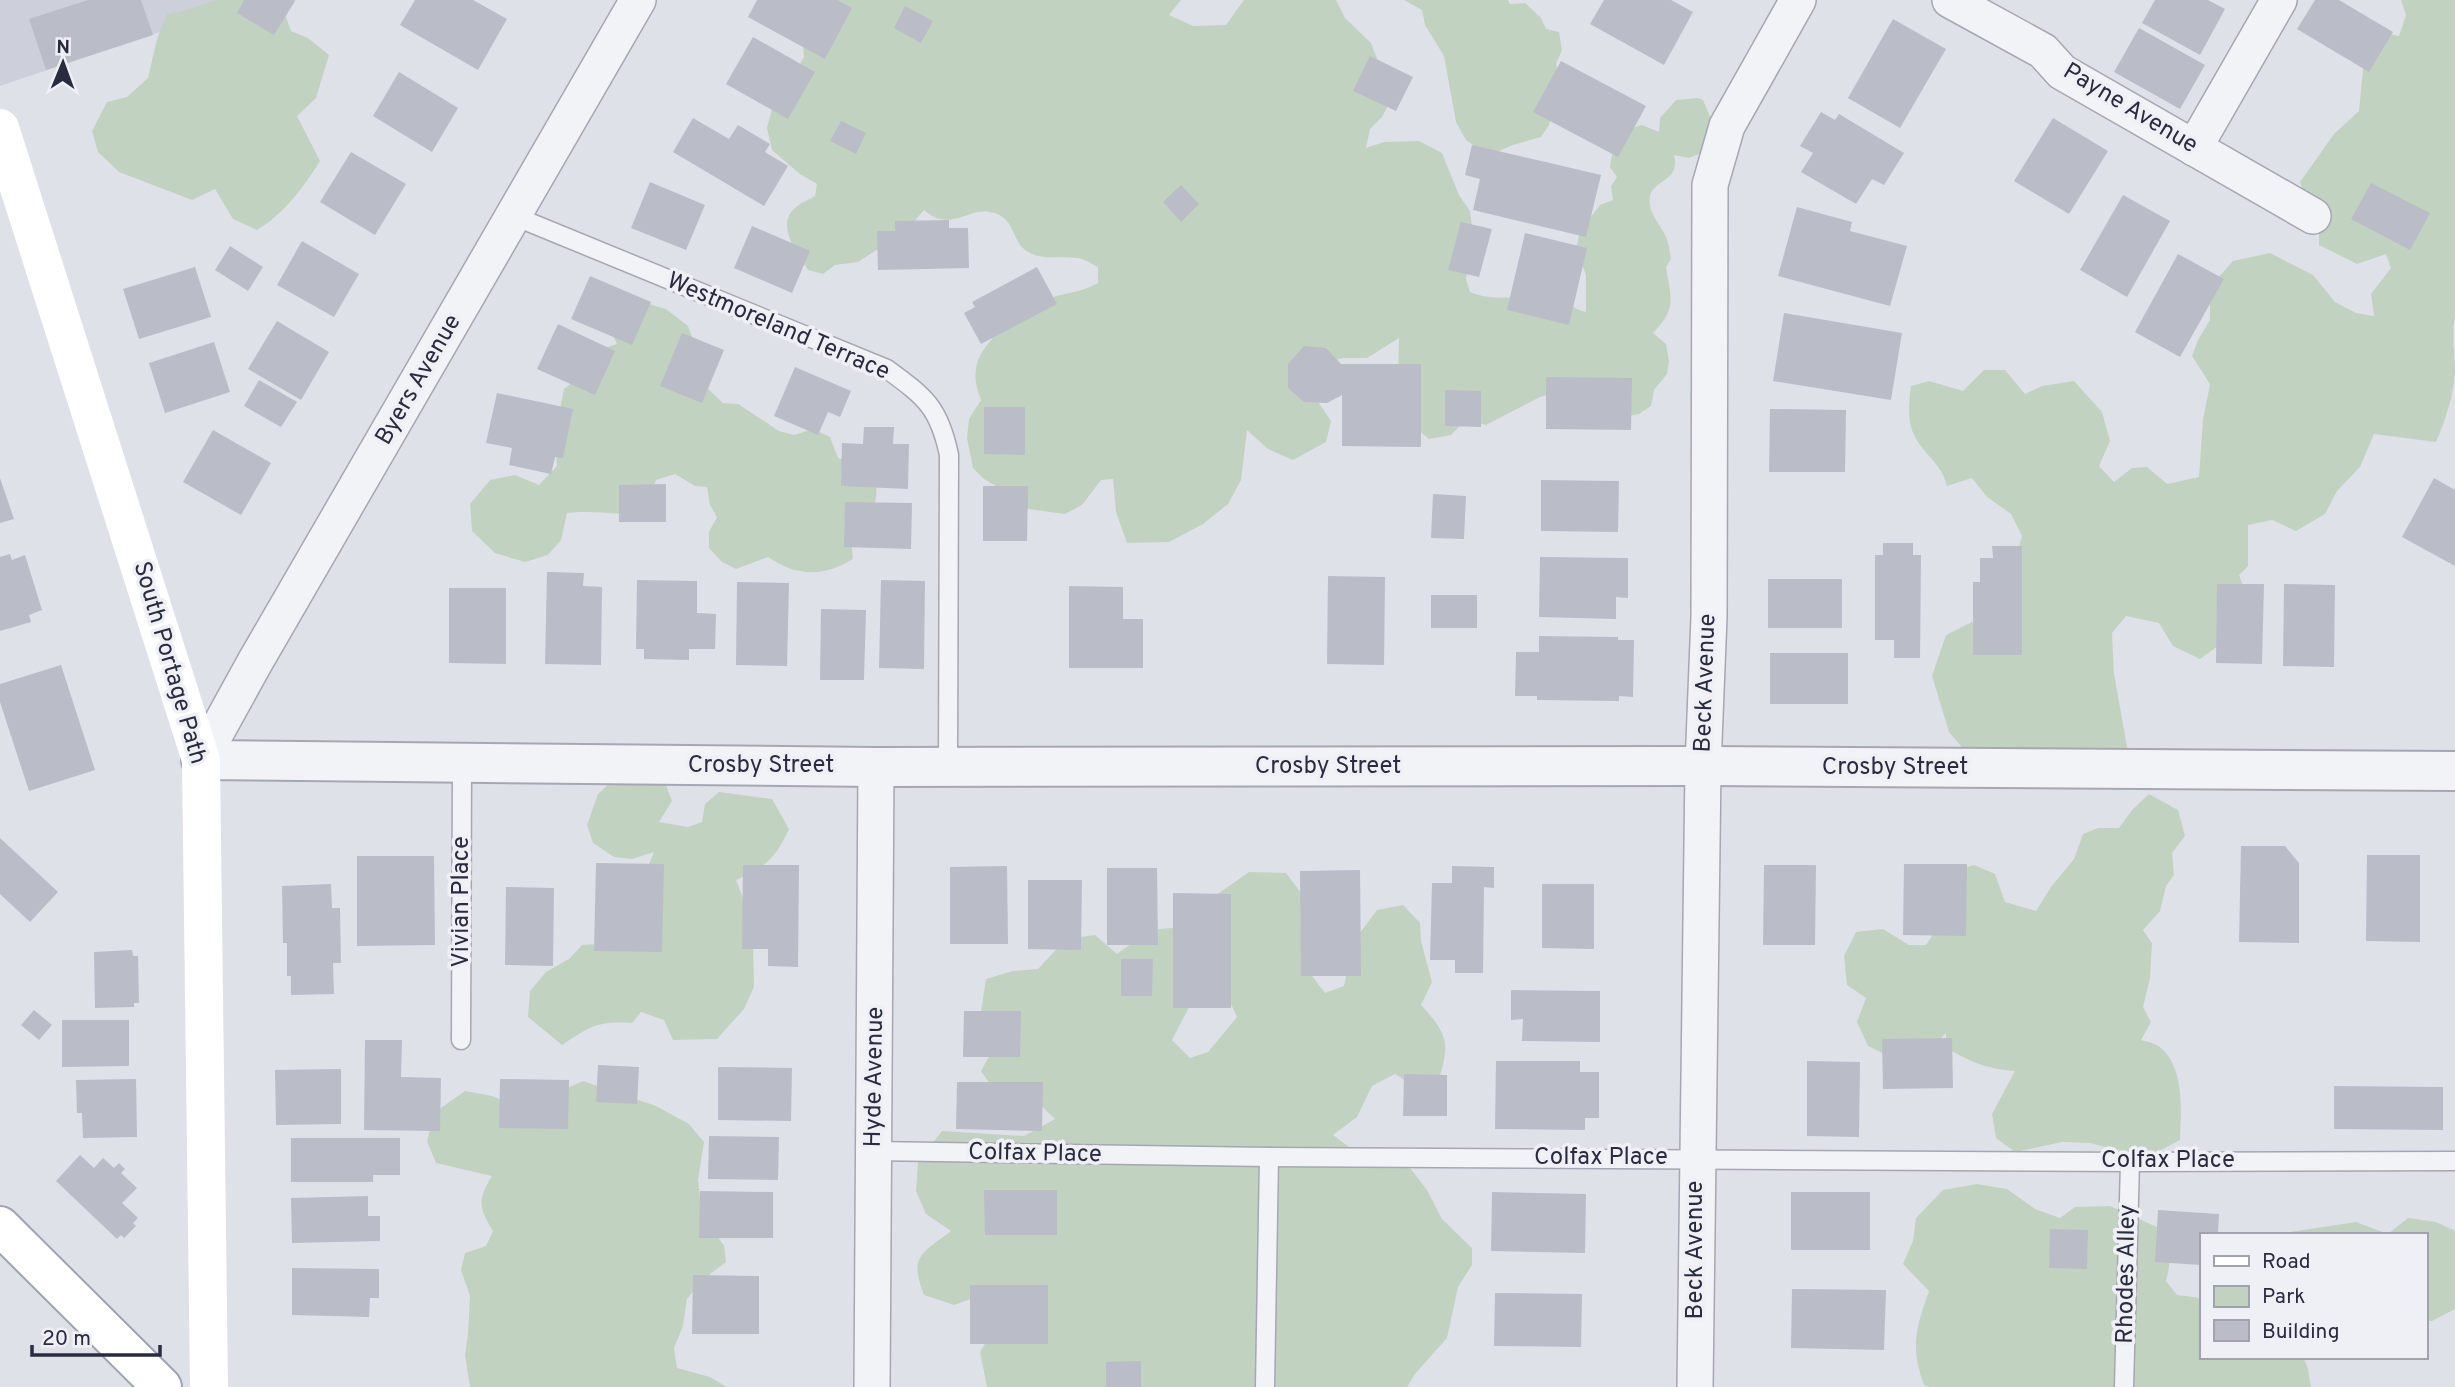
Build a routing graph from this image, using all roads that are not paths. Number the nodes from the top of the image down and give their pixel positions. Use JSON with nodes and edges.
{"nodes":[{"id":1,"x":638,"y":0,"type":"edge"},
{"id":2,"x":1798,"y":0,"type":"edge"},
{"id":3,"x":1950,"y":0,"type":"edge"},
{"id":4,"x":2279,"y":0,"type":"edge"},
{"id":5,"x":0,"y":128,"type":"edge"},
{"id":6,"x":2194,"y":148,"type":"junction"},
{"id":7,"x":514,"y":216,"type":"junction"},
{"id":8,"x":2313,"y":216,"type":"dead end"},
{"id":9,"x":201,"y":760,"type":"junction"},
{"id":10,"x":462,"y":764,"type":"junction"},
{"id":11,"x":1703,"y":766,"type":"junction"},
{"id":12,"x":876,"y":767,"type":"junction"},
{"id":13,"x":948,"y":767,"type":"junction"},
{"id":14,"x":2455,"y":771,"type":"edge"},
{"id":15,"x":461,"y":1040,"type":"dead end"},
{"id":16,"x":874,"y":1151,"type":"junction"},
{"id":17,"x":1269,"y":1157,"type":"junction"},
{"id":18,"x":1696,"y":1158,"type":"junction"},
{"id":19,"x":2455,"y":1161,"type":"edge"},
{"id":20,"x":2130,"y":1162,"type":"junction"},
{"id":21,"x":0,"y":1226,"type":"edge"},
{"id":22,"x":162,"y":1387,"type":"edge"},
{"id":23,"x":209,"y":1387,"type":"edge"},
{"id":24,"x":872,"y":1387,"type":"edge"},
{"id":25,"x":1265,"y":1387,"type":"edge"},
{"id":26,"x":1695,"y":1387,"type":"edge"},
{"id":27,"x":2124,"y":1387,"type":"edge"}],
"edges":[{"from":1,"to":7,"type":"street","name":"Byers Avenue"},
{"from":2,"to":11,"type":"street","name":"Beck Avenue"},
{"from":3,"to":6,"type":"street","name":"Payne Avenue"},
{"from":4,"to":6,"type":"street"},
{"from":5,"to":9,"type":"main road","name":"South Portage Path"},
{"from":6,"to":8,"type":"street","name":"Payne Avenue"},
{"from":7,"to":9,"type":"street","name":"Byers Avenue"},
{"from":7,"to":13,"type":"lane","name":"Westmoreland Terrace"},
{"from":9,"to":10,"type":"street","name":"Crosby Street"},
{"from":9,"to":23,"type":"main road","name":"South Portage Path"},
{"from":10,"to":12,"type":"street","name":"Crosby Street"},
{"from":10,"to":15,"type":"lane","name":"Vivian Place"},
{"from":11,"to":13,"type":"street","name":"Crosby Street"},
{"from":11,"to":14,"type":"street","name":"Crosby Street"},
{"from":11,"to":18,"type":"street","name":"Beck Avenue"},
{"from":12,"to":13,"type":"street","name":"Crosby Street"},
{"from":12,"to":16,"type":"street","name":"Hyde Avenue"},
{"from":16,"to":17,"type":"lane","name":"Colfax Place"},
{"from":16,"to":24,"type":"street","name":"Hyde Avenue"},
{"from":17,"to":18,"type":"lane","name":"Colfax Place"},
{"from":17,"to":25,"type":"lane"},
{"from":18,"to":20,"type":"lane","name":"Colfax Place"},
{"from":18,"to":26,"type":"street","name":"Beck Avenue"},
{"from":19,"to":20,"type":"lane","name":"Colfax Place"},
{"from":20,"to":27,"type":"lane","name":"Rhodes Alley"},
{"from":21,"to":22,"type":"main road"}]}
